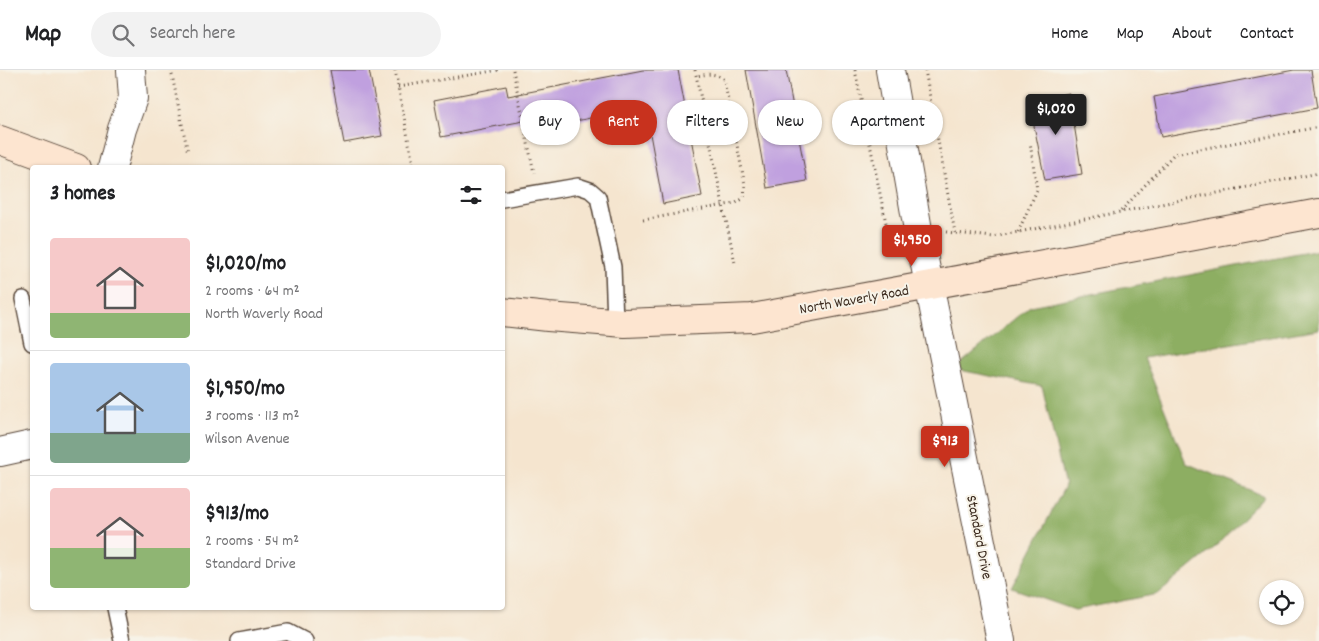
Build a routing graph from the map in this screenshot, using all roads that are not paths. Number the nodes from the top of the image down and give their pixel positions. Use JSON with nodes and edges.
{"nodes":[{"id":1,"x":131,"y":70,"type":"edge"},
{"id":2,"x":890,"y":70,"type":"edge"},
{"id":3,"x":0,"y":140,"type":"edge"},
{"id":4,"x":68,"y":165,"type":"edge"},
{"id":5,"x":113,"y":165,"type":"edge"},
{"id":6,"x":505,"y":198,"type":"edge"},
{"id":7,"x":1319,"y":213,"type":"edge"},
{"id":8,"x":930,"y":286,"type":"junction"},
{"id":9,"x":23,"y":298,"type":"dead end"},
{"id":10,"x":505,"y":312,"type":"edge"},
{"id":11,"x":615,"y":322,"type":"junction"},
{"id":12,"x":30,"y":333,"type":"edge"},
{"id":13,"x":30,"y":445,"type":"edge"},
{"id":14,"x":0,"y":452,"type":"edge"},
{"id":15,"x":115,"y":610,"type":"edge"},
{"id":16,"x":122,"y":641,"type":"edge"},
{"id":17,"x":239,"y":641,"type":"edge"},
{"id":18,"x":305,"y":641,"type":"edge"},
{"id":19,"x":1001,"y":641,"type":"edge"}],
"edges":[{"from":1,"to":5,"type":"street"},
{"from":2,"to":8,"type":"street","name":"Standard Drive"},
{"from":3,"to":4,"type":"main road"},
{"from":6,"to":11,"type":"lane"},
{"from":7,"to":8,"type":"main road","name":"North Waverly Road"},
{"from":8,"to":11,"type":"main road","name":"North Waverly Road"},
{"from":8,"to":19,"type":"street","name":"Standard Drive"},
{"from":9,"to":12,"type":"lane"},
{"from":10,"to":11,"type":"main road","name":"North Waverly Road"},
{"from":13,"to":14,"type":"street"},
{"from":15,"to":16,"type":"lane"},
{"from":17,"to":18,"type":"lane"}]}
